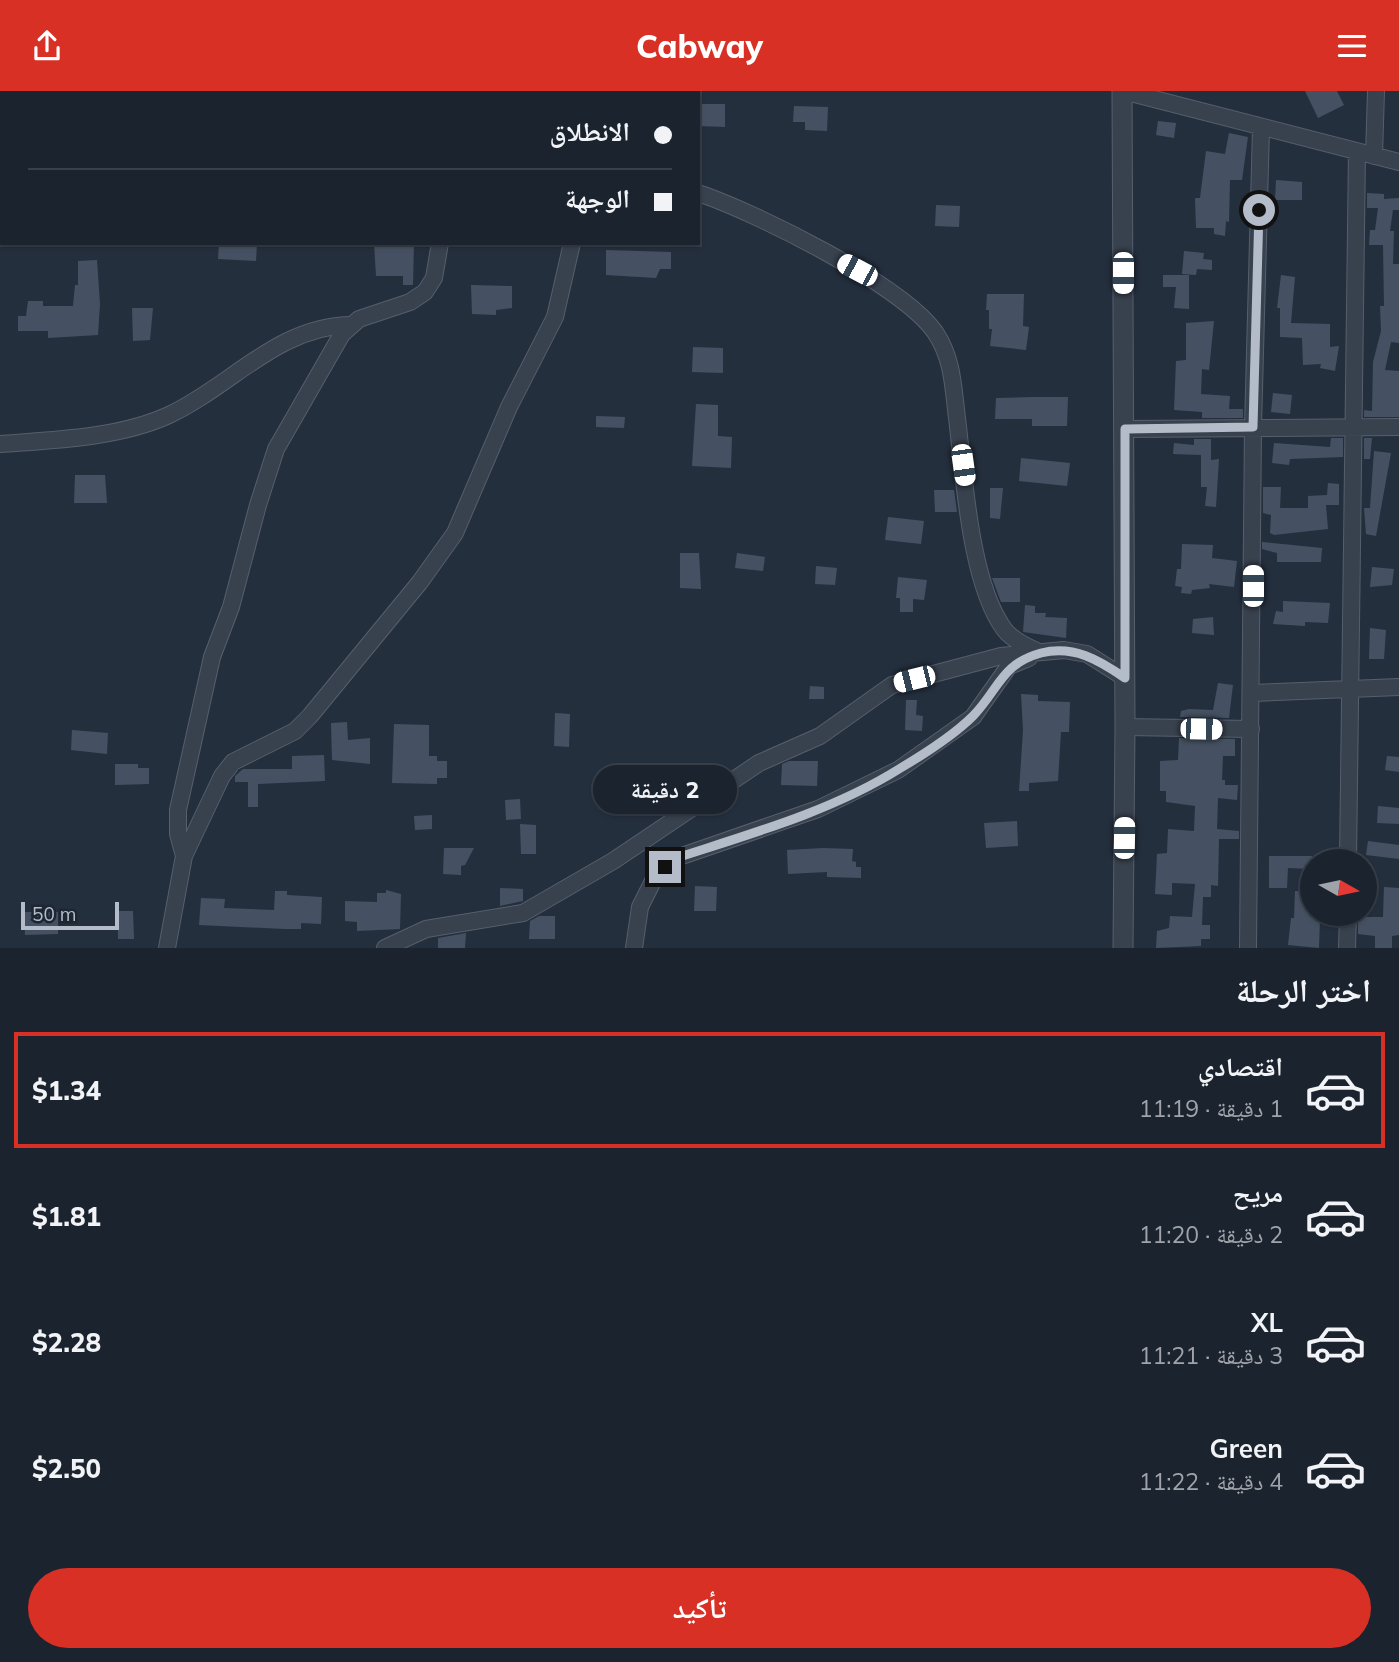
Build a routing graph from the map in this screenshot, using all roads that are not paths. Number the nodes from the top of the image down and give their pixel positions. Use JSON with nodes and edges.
{"nodes":[{"id":1,"x":1122,"y":91,"type":"edge"},
{"id":2,"x":1376,"y":91,"type":"edge"},
{"id":3,"x":1261,"y":128,"type":"junction"},
{"id":4,"x":1357,"y":151,"type":"junction"},
{"id":5,"x":1374,"y":156,"type":"junction"},
{"id":6,"x":1399,"y":163,"type":"edge"},
{"id":7,"x":700,"y":194,"type":"edge"},
{"id":8,"x":440,"y":245,"type":"edge"},
{"id":9,"x":572,"y":245,"type":"edge"},
{"id":10,"x":349,"y":325,"type":"junction"},
{"id":11,"x":1253,"y":427,"type":"junction"},
{"id":12,"x":1354,"y":427,"type":"junction"},
{"id":13,"x":1399,"y":427,"type":"edge"},
{"id":14,"x":1125,"y":429,"type":"junction"},
{"id":15,"x":0,"y":443,"type":"edge"},
{"id":16,"x":1041,"y":653,"type":"junction"},
{"id":17,"x":1125,"y":678,"type":"junction"},
{"id":18,"x":1399,"y":687,"type":"edge"},
{"id":19,"x":1348,"y":691,"type":"junction"},
{"id":20,"x":1252,"y":693,"type":"junction"},
{"id":21,"x":1125,"y":727,"type":"junction"},
{"id":22,"x":1251,"y":730,"type":"junction"},
{"id":23,"x":1348,"y":849,"type":"edge"},
{"id":24,"x":184,"y":856,"type":"junction"},
{"id":25,"x":1348,"y":926,"type":"edge"},
{"id":26,"x":167,"y":948,"type":"edge"},
{"id":27,"x":386,"y":948,"type":"edge"},
{"id":28,"x":634,"y":948,"type":"edge"},
{"id":29,"x":1123,"y":948,"type":"edge"},
{"id":30,"x":1248,"y":948,"type":"edge"},
{"id":31,"x":1347,"y":948,"type":"edge"}],
"edges":[{"from":1,"to":3,"type":"street"},
{"from":1,"to":14,"type":"street"},
{"from":2,"to":5,"type":"street"},
{"from":3,"to":4,"type":"street"},
{"from":3,"to":11,"type":"street"},
{"from":4,"to":5,"type":"street"},
{"from":4,"to":12,"type":"street"},
{"from":5,"to":6,"type":"street"},
{"from":7,"to":16,"type":"street"},
{"from":8,"to":10,"type":"street"},
{"from":9,"to":24,"type":"street"},
{"from":10,"to":15,"type":"street"},
{"from":10,"to":24,"type":"street"},
{"from":11,"to":12,"type":"street"},
{"from":11,"to":14,"type":"street"},
{"from":11,"to":20,"type":"street"},
{"from":12,"to":13,"type":"street"},
{"from":12,"to":19,"type":"street"},
{"from":14,"to":17,"type":"street"},
{"from":16,"to":17,"type":"street"},
{"from":16,"to":27,"type":"street"},
{"from":16,"to":28,"type":"street"},
{"from":17,"to":21,"type":"street"},
{"from":18,"to":19,"type":"street"},
{"from":19,"to":20,"type":"street"},
{"from":19,"to":23,"type":"street"},
{"from":20,"to":22,"type":"street"},
{"from":21,"to":22,"type":"street"},
{"from":21,"to":29,"type":"street"},
{"from":22,"to":30,"type":"street"},
{"from":24,"to":26,"type":"street"},
{"from":25,"to":31,"type":"street"}]}
